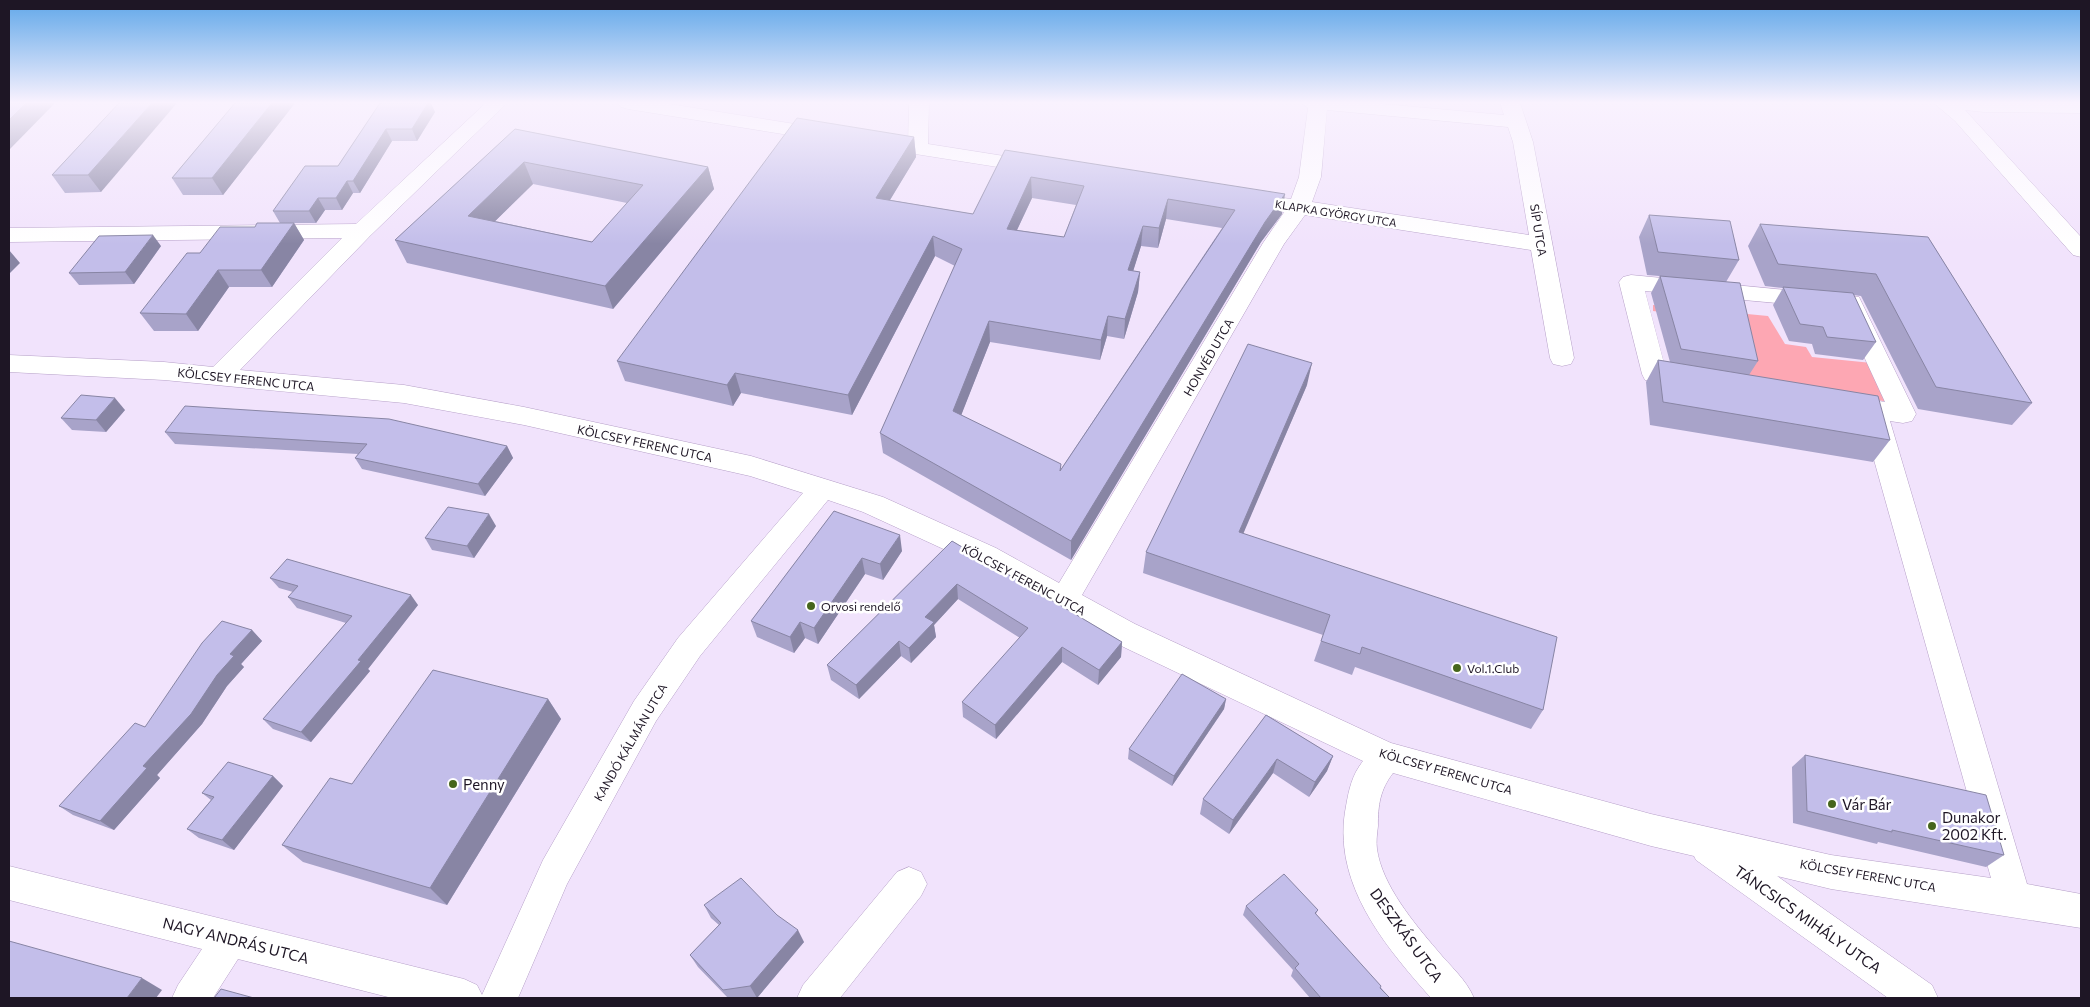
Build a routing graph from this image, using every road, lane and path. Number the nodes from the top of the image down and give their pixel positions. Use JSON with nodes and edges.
{"nodes":[{"id":1,"x":447,"y":150,"type":"edge"},
{"id":2,"x":925,"y":150,"type":"edge"},
{"id":3,"x":1313,"y":150,"type":"edge"},
{"id":4,"x":1524,"y":150,"type":"edge"},
{"id":5,"x":1992,"y":150,"type":"edge"},
{"id":6,"x":1056,"y":170,"type":"edge"},
{"id":7,"x":1232,"y":197,"type":"edge"},
{"id":8,"x":1299,"y":208,"type":"junction"},
{"id":9,"x":362,"y":231,"type":"junction"},
{"id":10,"x":9,"y":235,"type":"edge"},
{"id":11,"x":1540,"y":244,"type":"junction"},
{"id":12,"x":2081,"y":250,"type":"edge"},
{"id":13,"x":1562,"y":358,"type":"dead end"},
{"id":14,"x":9,"y":364,"type":"edge"},
{"id":15,"x":218,"y":377,"type":"junction"},
{"id":16,"x":1875,"y":418,"type":"junction"},
{"id":17,"x":822,"y":488,"type":"junction"},
{"id":18,"x":1064,"y":600,"type":"junction"},
{"id":19,"x":1386,"y":756,"type":"junction"},
{"id":20,"x":1697,"y":840,"type":"junction"},
{"id":21,"x":9,"y":883,"type":"edge"},
{"id":22,"x":909,"y":884,"type":"dead end"},
{"id":23,"x":2014,"y":898,"type":"junction"},
{"id":24,"x":2081,"y":911,"type":"edge"},
{"id":25,"x":230,"y":939,"type":"junction"},
{"id":26,"x":191,"y":998,"type":"edge"},
{"id":27,"x":464,"y":998,"type":"edge"},
{"id":28,"x":499,"y":998,"type":"edge"},
{"id":29,"x":816,"y":998,"type":"edge"},
{"id":30,"x":1455,"y":998,"type":"edge"},
{"id":31,"x":1919,"y":998,"type":"edge"}],
"edges":[{"from":1,"to":9,"type":"street"},
{"from":2,"to":6,"type":"street"},
{"from":3,"to":8,"type":"street","name":"HONVÉD UTCA"},
{"from":4,"to":11,"type":"street","name":"SÍP UTCA"},
{"from":5,"to":12,"type":"street"},
{"from":7,"to":8,"type":"street","name":"KLAPKA GYÖRGY UTCA"},
{"from":8,"to":11,"type":"street","name":"KLAPKA GYÖRGY UTCA"},
{"from":8,"to":18,"type":"street","name":"HONVÉD UTCA"},
{"from":9,"to":10,"type":"street"},
{"from":9,"to":15,"type":"street"},
{"from":11,"to":13,"type":"street","name":"SÍP UTCA"},
{"from":14,"to":15,"type":"street","name":"KÖLCSEY FERENC UTCA"},
{"from":15,"to":17,"type":"street","name":"KÖLCSEY FERENC UTCA"},
{"from":16,"to":16,"type":"street"},
{"from":16,"to":23,"type":"street"},
{"from":17,"to":18,"type":"street","name":"KÖLCSEY FERENC UTCA"},
{"from":17,"to":28,"type":"street","name":"KANDÓ KÁLMÁN UTCA"},
{"from":18,"to":19,"type":"street","name":"KÖLCSEY FERENC UTCA"},
{"from":19,"to":20,"type":"street","name":"KÖLCSEY FERENC UTCA"},
{"from":19,"to":30,"type":"street","name":"DESZKÁS UTCA"},
{"from":20,"to":23,"type":"street","name":"KÖLCSEY FERENC UTCA"},
{"from":20,"to":31,"type":"street","name":"TÁNCSICS MIHÁLY UTCA"},
{"from":21,"to":25,"type":"street","name":"NAGY ANDRÁS UTCA"},
{"from":22,"to":29,"type":"street"},
{"from":23,"to":24,"type":"street","name":"KÖLCSEY FERENC UTCA"},
{"from":25,"to":26,"type":"street"},
{"from":25,"to":27,"type":"street","name":"NAGY ANDRÁS UTCA"}]}
